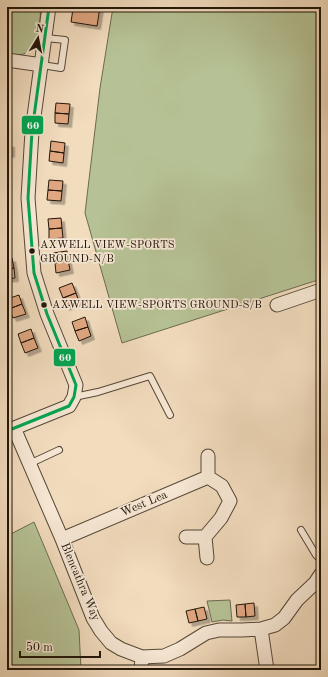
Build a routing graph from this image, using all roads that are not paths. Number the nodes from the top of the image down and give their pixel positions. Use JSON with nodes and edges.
{"nodes":[{"id":1,"x":50,"y":7,"type":"edge"},
{"id":2,"x":46,"y":38,"type":"junction"},
{"id":3,"x":7,"y":60,"type":"edge"},
{"id":4,"x":42,"y":65,"type":"junction"},
{"id":5,"x":321,"y":290,"type":"edge"},
{"id":6,"x":277,"y":305,"type":"dead end"},
{"id":7,"x":75,"y":391,"type":"junction"},
{"id":8,"x":170,"y":415,"type":"dead end"},
{"id":9,"x":10,"y":429,"type":"edge"},
{"id":10,"x":59,"y":450,"type":"dead end"},
{"id":11,"x":208,"y":456,"type":"dead end"},
{"id":12,"x":29,"y":464,"type":"junction"},
{"id":13,"x":208,"y":477,"type":"junction"},
{"id":14,"x":301,"y":530,"type":"dead end"},
{"id":15,"x":186,"y":537,"type":"dead end"},
{"id":16,"x":205,"y":538,"type":"junction"},
{"id":17,"x":62,"y":539,"type":"junction"},
{"id":18,"x":207,"y":558,"type":"dead end"},
{"id":19,"x":321,"y":560,"type":"edge"},
{"id":20,"x":321,"y":574,"type":"edge"},
{"id":21,"x":261,"y":629,"type":"junction"},
{"id":22,"x":142,"y":657,"type":"junction"},
{"id":23,"x":141,"y":670,"type":"edge"},
{"id":24,"x":267,"y":670,"type":"edge"}],
"edges":[{"from":1,"to":2,"type":"street"},
{"from":2,"to":4,"type":"street"},
{"from":2,"to":4,"type":"lane"},
{"from":3,"to":4,"type":"street"},
{"from":4,"to":7,"type":"street"},
{"from":5,"to":6,"type":"street"},
{"from":7,"to":8,"type":"lane"},
{"from":7,"to":9,"type":"street"},
{"from":9,"to":12,"type":"street","name":"Blencathra Way"},
{"from":10,"to":12,"type":"lane"},
{"from":11,"to":13,"type":"street"},
{"from":12,"to":17,"type":"street","name":"Blencathra Way"},
{"from":13,"to":16,"type":"street"},
{"from":13,"to":17,"type":"street","name":"West Lea"},
{"from":14,"to":19,"type":"lane"},
{"from":15,"to":16,"type":"street"},
{"from":16,"to":18,"type":"street"},
{"from":17,"to":22,"type":"street","name":"Blencathra Way"},
{"from":20,"to":21,"type":"street","name":"Blencathra Way"},
{"from":21,"to":22,"type":"street","name":"Blencathra Way"},
{"from":21,"to":24,"type":"street"},
{"from":22,"to":23,"type":"street"}]}
